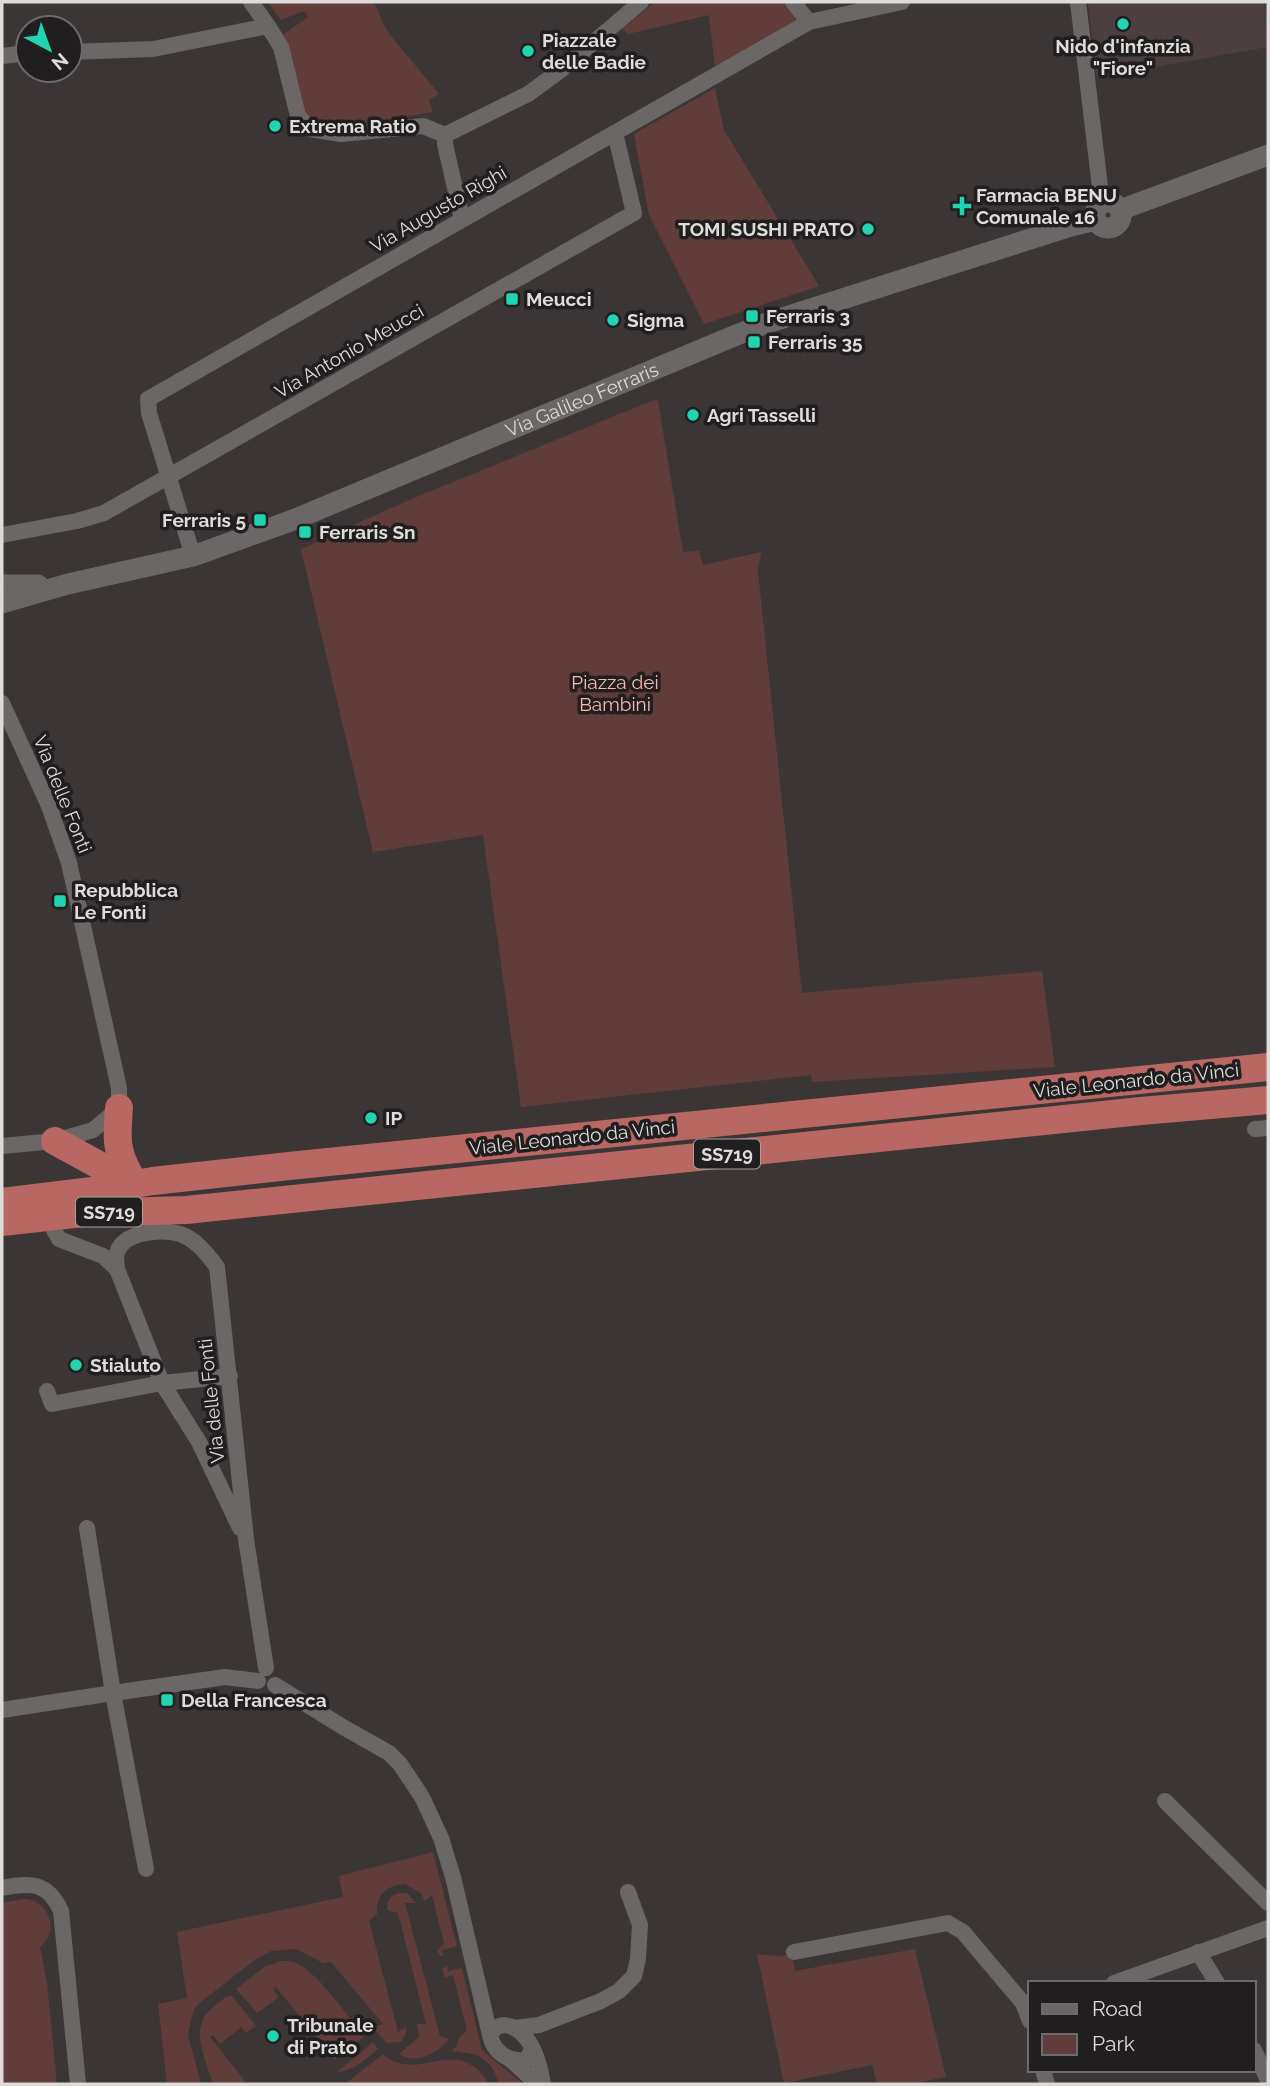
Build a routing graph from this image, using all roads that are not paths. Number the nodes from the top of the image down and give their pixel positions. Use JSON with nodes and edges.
{"nodes":[{"id":1,"x":251,"y":2,"type":"edge"},
{"id":2,"x":641,"y":2,"type":"edge"},
{"id":3,"x":793,"y":2,"type":"edge"},
{"id":4,"x":902,"y":2,"type":"edge"},
{"id":5,"x":1078,"y":2,"type":"edge"},
{"id":6,"x":809,"y":22,"type":"junction"},
{"id":7,"x":268,"y":26,"type":"junction"},
{"id":8,"x":84,"y":51,"type":"edge"},
{"id":9,"x":615,"y":133,"type":"junction"},
{"id":10,"x":445,"y":135,"type":"junction"},
{"id":11,"x":1268,"y":155,"type":"edge"},
{"id":12,"x":1108,"y":211,"type":"junction"},
{"id":13,"x":462,"y":219,"type":"junction"},
{"id":14,"x":168,"y":478,"type":"junction"},
{"id":15,"x":2,"y":535,"type":"edge"},
{"id":16,"x":193,"y":556,"type":"junction"},
{"id":17,"x":68,"y":584,"type":"junction"},
{"id":18,"x":2,"y":585,"type":"edge"},
{"id":19,"x":2,"y":603,"type":"edge"},
{"id":20,"x":2,"y":703,"type":"edge"},
{"id":21,"x":1268,"y":1066,"type":"edge"},
{"id":22,"x":1268,"y":1100,"type":"edge"},
{"id":23,"x":120,"y":1108,"type":"junction"},
{"id":24,"x":55,"y":1141,"type":"junction"},
{"id":25,"x":2,"y":1146,"type":"edge"},
{"id":26,"x":133,"y":1177,"type":"junction"},
{"id":27,"x":2,"y":1186,"type":"edge"},
{"id":28,"x":2,"y":1202,"type":"edge"},
{"id":29,"x":186,"y":1210,"type":"junction"},
{"id":30,"x":2,"y":1222,"type":"edge"},
{"id":31,"x":54,"y":1230,"type":"junction"},
{"id":32,"x":2,"y":1238,"type":"edge"},
{"id":33,"x":117,"y":1269,"type":"junction"},
{"id":34,"x":230,"y":1377,"type":"junction"},
{"id":35,"x":162,"y":1383,"type":"junction"},
{"id":36,"x":47,"y":1391,"type":"dead end"},
{"id":37,"x":87,"y":1528,"type":"dead end"},
{"id":38,"x":246,"y":1539,"type":"junction"},
{"id":39,"x":262,"y":1674,"type":"junction"},
{"id":40,"x":113,"y":1693,"type":"junction"},
{"id":41,"x":2,"y":1710,"type":"edge"},
{"id":42,"x":1165,"y":1801,"type":"dead end"},
{"id":43,"x":146,"y":1869,"type":"dead end"},
{"id":44,"x":2,"y":1888,"type":"edge"},
{"id":45,"x":628,"y":1892,"type":"dead end"},
{"id":46,"x":1268,"y":1903,"type":"edge"},
{"id":47,"x":1268,"y":1928,"type":"edge"},
{"id":48,"x":794,"y":1952,"type":"dead end"},
{"id":49,"x":1198,"y":1952,"type":"junction"},
{"id":50,"x":1119,"y":1981,"type":"edge"},
{"id":51,"x":1216,"y":1981,"type":"edge"},
{"id":52,"x":480,"y":1986,"type":"junction"},
{"id":53,"x":1028,"y":2012,"type":"edge"},
{"id":54,"x":551,"y":2021,"type":"junction"},
{"id":55,"x":510,"y":2026,"type":"junction"},
{"id":56,"x":490,"y":2035,"type":"junction"},
{"id":57,"x":532,"y":2048,"type":"junction"},
{"id":58,"x":1256,"y":2054,"type":"edge"},
{"id":59,"x":511,"y":2060,"type":"junction"},
{"id":60,"x":1268,"y":2080,"type":"edge"},
{"id":61,"x":78,"y":2084,"type":"edge"},
{"id":62,"x":537,"y":2084,"type":"edge"},
{"id":63,"x":543,"y":2084,"type":"edge"}],
"edges":[{"from":1,"to":7,"type":"street"},
{"from":2,"to":10,"type":"street"},
{"from":3,"to":6,"type":"street"},
{"from":4,"to":6,"type":"street","name":"Via Augusto Righi"},
{"from":5,"to":12,"type":"street"},
{"from":6,"to":9,"type":"street","name":"Via Augusto Righi"},
{"from":7,"to":8,"type":"street"},
{"from":7,"to":10,"type":"street"},
{"from":9,"to":13,"type":"street","name":"Via Augusto Righi"},
{"from":9,"to":14,"type":"street","name":"Via Antonio Meucci"},
{"from":10,"to":13,"type":"street"},
{"from":11,"to":12,"type":"street","name":"Via Galileo Ferraris"},
{"from":12,"to":16,"type":"street","name":"Via Galileo Ferraris"},
{"from":13,"to":14,"type":"street","name":"Via Augusto Righi"},
{"from":14,"to":15,"type":"street","name":"Via Antonio Meucci"},
{"from":14,"to":16,"type":"street","name":"Via Augusto Righi"},
{"from":16,"to":17,"type":"street","name":"Via Galileo Ferraris"},
{"from":17,"to":18,"type":"street"},
{"from":17,"to":19,"type":"street"},
{"from":20,"to":23,"type":"street","name":"Via delle Fonti"},
{"from":21,"to":26,"type":"highway","name":"Viale Leonardo da Vinci","number":"SS719"},
{"from":22,"to":29,"type":"highway","name":"Viale Leonardo da Vinci","number":"SS719"},
{"from":23,"to":24,"type":"street"},
{"from":23,"to":26,"type":"highway"},
{"from":24,"to":25,"type":"street"},
{"from":24,"to":26,"type":"highway"},
{"from":26,"to":27,"type":"highway"},
{"from":26,"to":28,"type":"highway","name":"Viale Leonardo da Vinci","number":"SS719"},
{"from":29,"to":30,"type":"highway","name":"Viale Leonardo da Vinci","number":"SS719"},
{"from":29,"to":31,"type":"highway"},
{"from":31,"to":32,"type":"highway"},
{"from":31,"to":33,"type":"street"},
{"from":33,"to":34,"type":"street","name":"Via delle Fonti"},
{"from":33,"to":35,"type":"street"},
{"from":34,"to":35,"type":"street"},
{"from":34,"to":38,"type":"street","name":"Via delle Fonti"},
{"from":35,"to":36,"type":"street"},
{"from":35,"to":38,"type":"street"},
{"from":37,"to":40,"type":"street"},
{"from":38,"to":39,"type":"street","name":"Via delle Fonti"},
{"from":39,"to":40,"type":"street"},
{"from":39,"to":52,"type":"street"},
{"from":40,"to":41,"type":"street"},
{"from":40,"to":43,"type":"street"},
{"from":42,"to":46,"type":"street"},
{"from":44,"to":61,"type":"street"},
{"from":45,"to":54,"type":"street"},
{"from":47,"to":49,"type":"street"},
{"from":48,"to":53,"type":"street"},
{"from":49,"to":50,"type":"street"},
{"from":49,"to":51,"type":"street"},
{"from":52,"to":55,"type":"street"},
{"from":52,"to":56,"type":"street"},
{"from":54,"to":55,"type":"street"},
{"from":54,"to":57,"type":"street"},
{"from":55,"to":56,"type":"street"},
{"from":55,"to":57,"type":"street"},
{"from":56,"to":59,"type":"street"},
{"from":57,"to":59,"type":"street"},
{"from":57,"to":63,"type":"street"},
{"from":58,"to":60,"type":"street"},
{"from":59,"to":62,"type":"street"}]}
